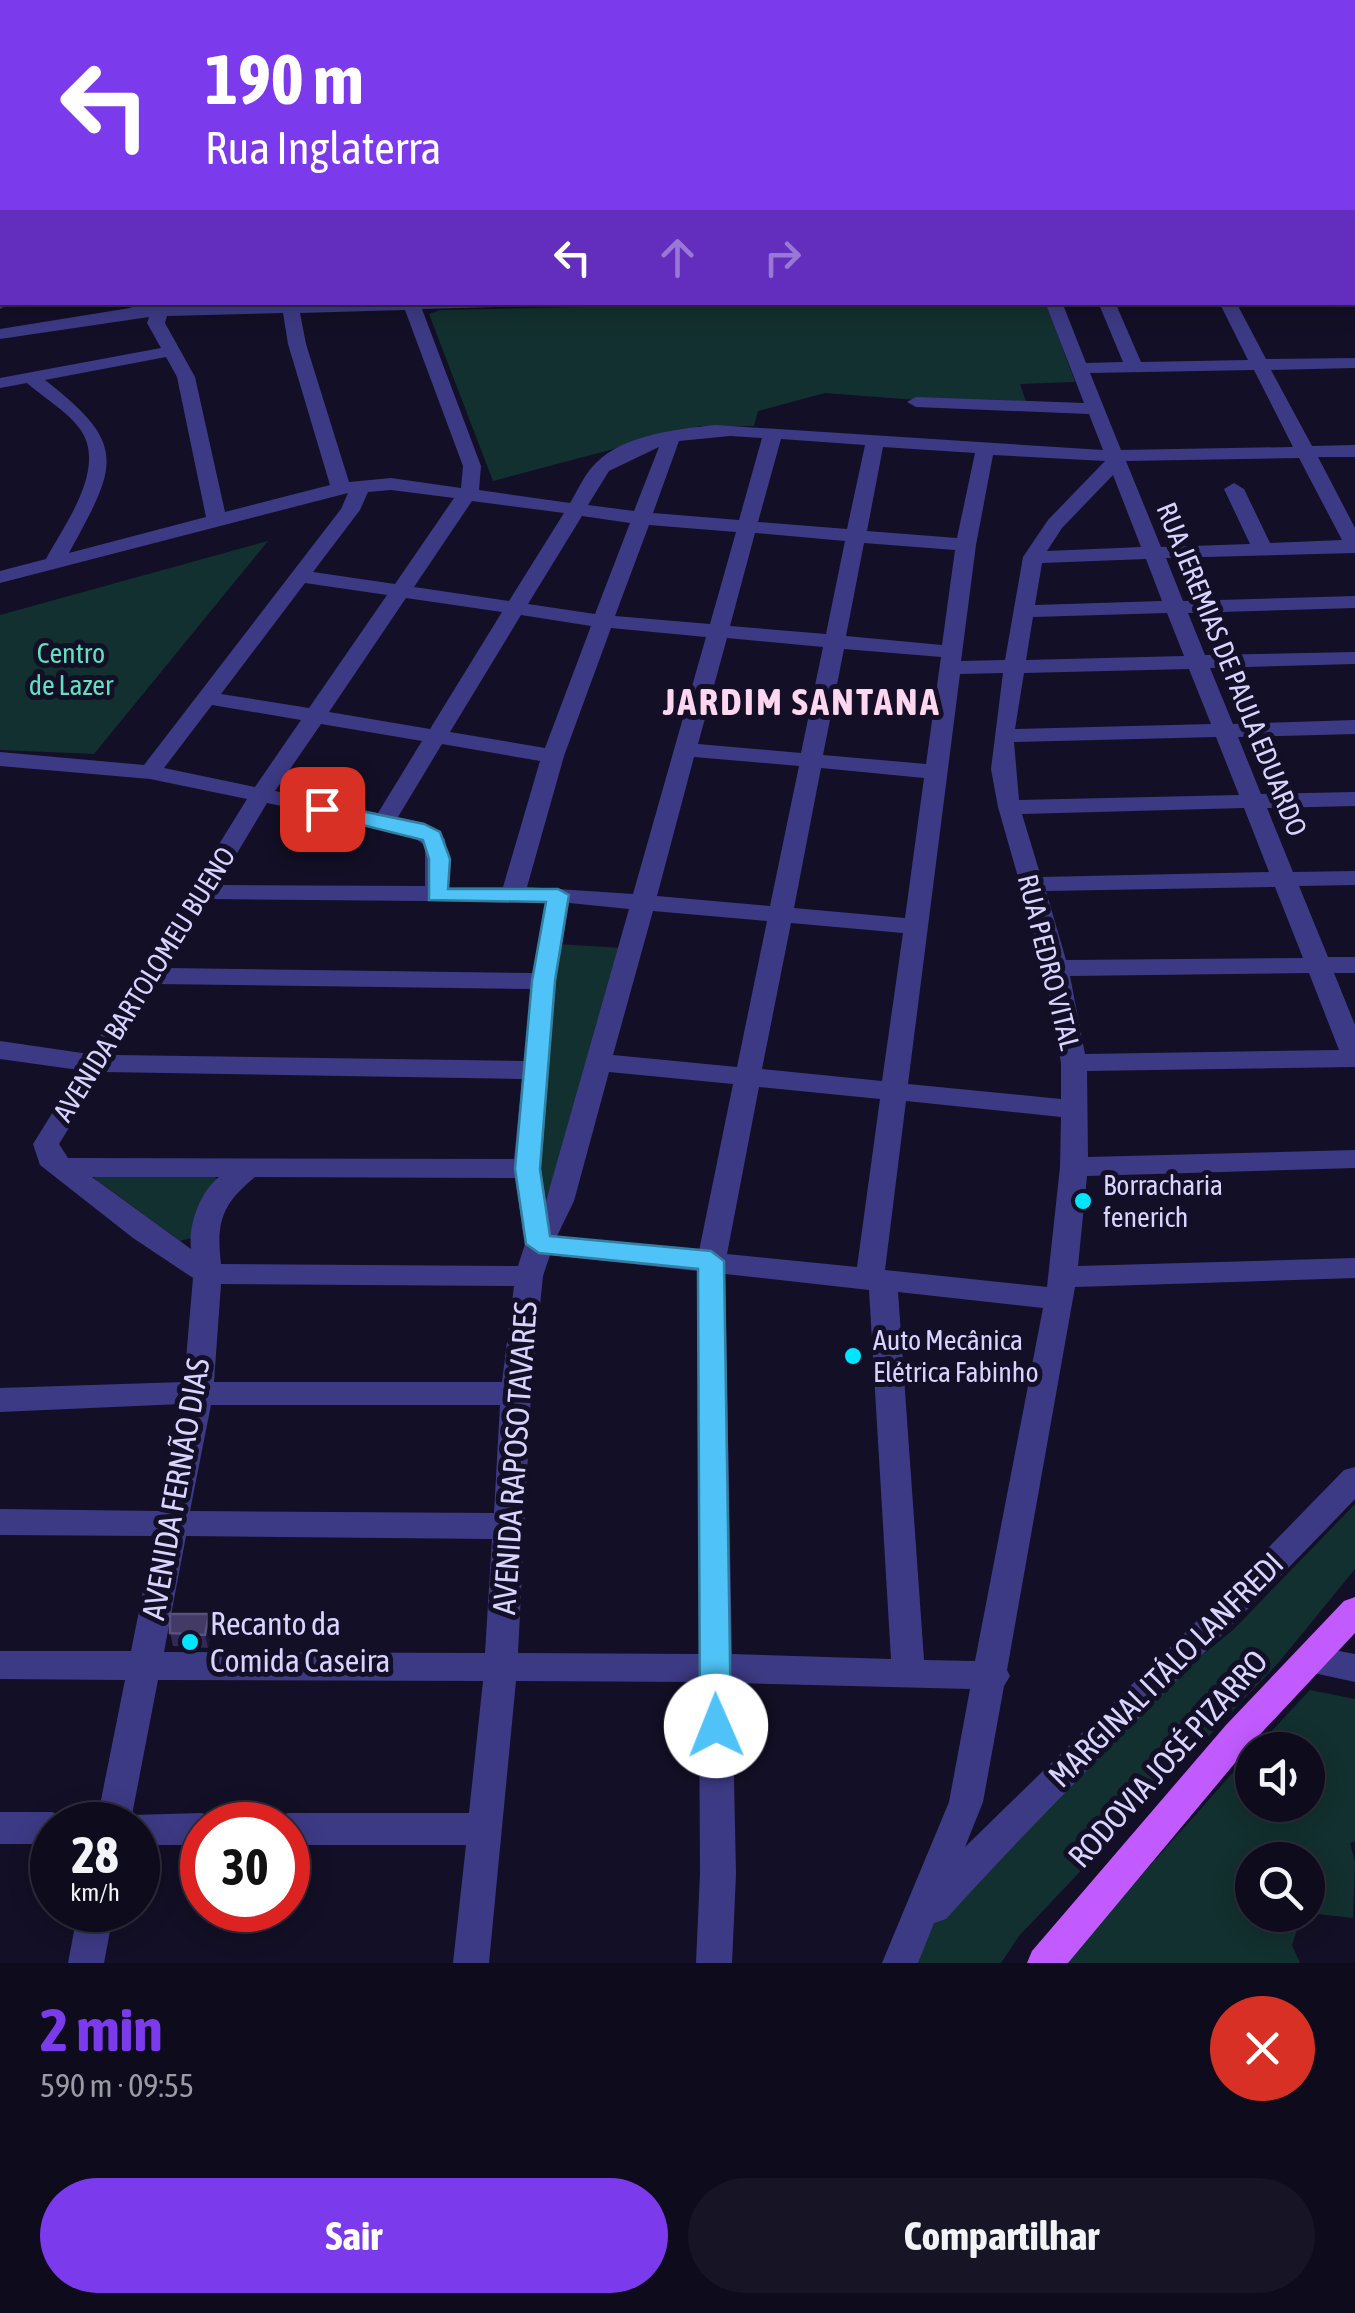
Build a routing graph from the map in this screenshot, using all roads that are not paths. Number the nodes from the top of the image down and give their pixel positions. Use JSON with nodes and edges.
{"nodes":[{"id":1,"x":290,"y":305,"type":"edge"},
{"id":2,"x":411,"y":305,"type":"edge"},
{"id":3,"x":1054,"y":305,"type":"edge"},
{"id":4,"x":1107,"y":305,"type":"edge"},
{"id":5,"x":1229,"y":305,"type":"edge"},
{"id":6,"x":150,"y":309,"type":"edge"},
{"id":7,"x":0,"y":323,"type":"edge"},
{"id":8,"x":23,"y":330,"type":"junction"},
{"id":9,"x":0,"y":334,"type":"edge"},
{"id":10,"x":172,"y":350,"type":"junction"},
{"id":11,"x":1355,"y":363,"type":"edge"},
{"id":12,"x":1260,"y":365,"type":"junction"},
{"id":13,"x":1134,"y":367,"type":"junction"},
{"id":14,"x":1080,"y":368,"type":"junction"},
{"id":15,"x":31,"y":378,"type":"junction"},
{"id":16,"x":0,"y":383,"type":"edge"},
{"id":17,"x":916,"y":402,"type":"dead end"},
{"id":18,"x":1096,"y":409,"type":"junction"},
{"id":19,"x":773,"y":433,"type":"junction"},
{"id":20,"x":671,"y":439,"type":"junction"},
{"id":21,"x":876,"y":440,"type":"junction"},
{"id":22,"x":986,"y":449,"type":"junction"},
{"id":23,"x":1355,"y":451,"type":"edge"},
{"id":24,"x":1304,"y":452,"type":"junction"},
{"id":25,"x":1116,"y":459,"type":"junction"},
{"id":26,"x":352,"y":487,"type":"junction"},
{"id":27,"x":1234,"y":489,"type":"dead end"},
{"id":28,"x":467,"y":494,"type":"junction"},
{"id":29,"x":577,"y":510,"type":"junction"},
{"id":30,"x":640,"y":518,"type":"junction"},
{"id":31,"x":217,"y":521,"type":"junction"},
{"id":32,"x":746,"y":524,"type":"junction"},
{"id":33,"x":859,"y":535,"type":"junction"},
{"id":34,"x":966,"y":546,"type":"junction"},
{"id":35,"x":1355,"y":546,"type":"edge"},
{"id":36,"x":1262,"y":548,"type":"junction"},
{"id":37,"x":1154,"y":553,"type":"junction"},
{"id":38,"x":1033,"y":557,"type":"junction"},
{"id":39,"x":54,"y":563,"type":"junction"},
{"id":40,"x":300,"y":576,"type":"junction"},
{"id":41,"x":0,"y":577,"type":"edge"},
{"id":42,"x":399,"y":592,"type":"junction"},
{"id":43,"x":1355,"y":602,"type":"edge"},
{"id":44,"x":1174,"y":605,"type":"junction"},
{"id":45,"x":514,"y":610,"type":"junction"},
{"id":46,"x":1024,"y":611,"type":"junction"},
{"id":47,"x":600,"y":621,"type":"junction"},
{"id":48,"x":718,"y":630,"type":"junction"},
{"id":49,"x":836,"y":639,"type":"junction"},
{"id":50,"x":1355,"y":658,"type":"edge"},
{"id":51,"x":954,"y":660,"type":"junction"},
{"id":52,"x":1198,"y":665,"type":"junction"},
{"id":53,"x":1014,"y":670,"type":"junction"},
{"id":54,"x":208,"y":698,"type":"junction"},
{"id":55,"x":315,"y":718,"type":"junction"},
{"id":56,"x":1355,"y":727,"type":"edge"},
{"id":57,"x":1224,"y":730,"type":"junction"},
{"id":58,"x":439,"y":736,"type":"junction"},
{"id":59,"x":1004,"y":736,"type":"junction"},
{"id":60,"x":683,"y":749,"type":"junction"},
{"id":61,"x":554,"y":756,"type":"junction"},
{"id":62,"x":0,"y":759,"type":"edge"},
{"id":63,"x":814,"y":759,"type":"junction"},
{"id":64,"x":150,"y":772,"type":"junction"},
{"id":65,"x":935,"y":772,"type":"junction"},
{"id":66,"x":259,"y":798,"type":"junction"},
{"id":67,"x":1355,"y":799,"type":"edge"},
{"id":68,"x":1253,"y":801,"type":"junction"},
{"id":69,"x":1009,"y":807,"type":"junction"},
{"id":70,"x":384,"y":820,"type":"junction"},
{"id":71,"x":1355,"y":878,"type":"edge"},
{"id":72,"x":1284,"y":879,"type":"junction"},
{"id":73,"x":1031,"y":884,"type":"junction"},
{"id":74,"x":204,"y":892,"type":"junction"},
{"id":75,"x":436,"y":895,"type":"junction"},
{"id":76,"x":513,"y":895,"type":"junction"},
{"id":77,"x":558,"y":895,"type":"junction"},
{"id":78,"x":642,"y":901,"type":"junction"},
{"id":79,"x":781,"y":915,"type":"junction"},
{"id":80,"x":914,"y":926,"type":"junction"},
{"id":81,"x":1355,"y":965,"type":"edge"},
{"id":82,"x":1318,"y":966,"type":"junction"},
{"id":83,"x":1056,"y":968,"type":"junction"},
{"id":84,"x":152,"y":976,"type":"junction"},
{"id":85,"x":544,"y":981,"type":"junction"},
{"id":86,"x":0,"y":1050,"type":"edge"},
{"id":87,"x":1355,"y":1057,"type":"edge"},
{"id":88,"x":598,"y":1062,"type":"junction"},
{"id":89,"x":93,"y":1063,"type":"junction"},
{"id":90,"x":1074,"y":1063,"type":"junction"},
{"id":91,"x":536,"y":1070,"type":"junction"},
{"id":92,"x":745,"y":1075,"type":"junction"},
{"id":93,"x":893,"y":1090,"type":"junction"},
{"id":94,"x":1073,"y":1109,"type":"junction"},
{"id":95,"x":1355,"y":1158,"type":"edge"},
{"id":96,"x":64,"y":1167,"type":"junction"},
{"id":97,"x":1074,"y":1167,"type":"junction"},
{"id":98,"x":249,"y":1168,"type":"junction"},
{"id":99,"x":527,"y":1169,"type":"junction"},
{"id":100,"x":539,"y":1244,"type":"junction"},
{"id":101,"x":711,"y":1261,"type":"junction"},
{"id":102,"x":1355,"y":1268,"type":"edge"},
{"id":103,"x":208,"y":1274,"type":"junction"},
{"id":104,"x":528,"y":1276,"type":"junction"},
{"id":105,"x":876,"y":1281,"type":"junction"},
{"id":106,"x":1061,"y":1288,"type":"junction"},
{"id":107,"x":198,"y":1392,"type":"junction"},
{"id":108,"x":516,"y":1394,"type":"junction"},
{"id":109,"x":0,"y":1400,"type":"edge"},
{"id":110,"x":1355,"y":1480,"type":"edge"},
{"id":111,"x":0,"y":1522,"type":"edge"},
{"id":112,"x":172,"y":1522,"type":"junction"},
{"id":113,"x":510,"y":1526,"type":"junction"},
{"id":114,"x":1355,"y":1612,"type":"edge"},
{"id":115,"x":1312,"y":1660,"type":"junction"},
{"id":116,"x":0,"y":1665,"type":"edge"},
{"id":117,"x":144,"y":1666,"type":"junction"},
{"id":118,"x":715,"y":1668,"type":"junction"},
{"id":119,"x":1355,"y":1668,"type":"edge"},
{"id":120,"x":501,"y":1670,"type":"junction"},
{"id":121,"x":908,"y":1672,"type":"junction"},
{"id":122,"x":993,"y":1676,"type":"junction"},
{"id":123,"x":117,"y":1802,"type":"edge"},
{"id":124,"x":966,"y":1802,"type":"junction"},
{"id":125,"x":1013,"y":1820,"type":"junction"},
{"id":126,"x":0,"y":1828,"type":"edge"},
{"id":127,"x":30,"y":1828,"type":"edge"},
{"id":128,"x":310,"y":1829,"type":"edge"},
{"id":129,"x":485,"y":1829,"type":"junction"},
{"id":130,"x":963,"y":1854,"type":"junction"},
{"id":131,"x":92,"y":1932,"type":"edge"},
{"id":132,"x":86,"y":1963,"type":"edge"},
{"id":133,"x":470,"y":1963,"type":"edge"},
{"id":134,"x":714,"y":1963,"type":"edge"},
{"id":135,"x":896,"y":1963,"type":"edge"},
{"id":136,"x":1045,"y":1963,"type":"edge"}],
"edges":[{"from":1,"to":6,"type":"street"},
{"from":1,"to":26,"type":"street"},
{"from":2,"to":28,"type":"street"},
{"from":3,"to":14,"type":"street","name":"RUA JEREMIAS DE PAULA EDUARDO"},
{"from":4,"to":13,"type":"street"},
{"from":5,"to":12,"type":"street"},
{"from":6,"to":8,"type":"street"},
{"from":6,"to":10,"type":"street"},
{"from":7,"to":8,"type":"street"},
{"from":8,"to":9,"type":"street"},
{"from":10,"to":15,"type":"street"},
{"from":10,"to":31,"type":"street"},
{"from":11,"to":12,"type":"street"},
{"from":12,"to":13,"type":"street"},
{"from":12,"to":24,"type":"street"},
{"from":13,"to":14,"type":"street"},
{"from":14,"to":18,"type":"street","name":"RUA JEREMIAS DE PAULA EDUARDO"},
{"from":15,"to":16,"type":"street"},
{"from":15,"to":39,"type":"street"},
{"from":17,"to":18,"type":"street"},
{"from":18,"to":25,"type":"street","name":"RUA JEREMIAS DE PAULA EDUARDO"},
{"from":19,"to":20,"type":"street"},
{"from":19,"to":21,"type":"street"},
{"from":19,"to":32,"type":"street"},
{"from":20,"to":29,"type":"street"},
{"from":20,"to":30,"type":"street"},
{"from":21,"to":22,"type":"street"},
{"from":21,"to":33,"type":"street"},
{"from":22,"to":25,"type":"street"},
{"from":22,"to":34,"type":"street"},
{"from":23,"to":24,"type":"street"},
{"from":24,"to":25,"type":"street"},
{"from":24,"to":35,"type":"street"},
{"from":25,"to":37,"type":"street","name":"RUA JEREMIAS DE PAULA EDUARDO"},
{"from":25,"to":38,"type":"street","name":"RUA PEDRO VITAL"},
{"from":26,"to":28,"type":"street"},
{"from":26,"to":31,"type":"street"},
{"from":26,"to":40,"type":"street"},
{"from":27,"to":36,"type":"street"},
{"from":28,"to":29,"type":"street"},
{"from":28,"to":42,"type":"street","name":"AVENIDA BARTOLOMEU BUENO"},
{"from":29,"to":30,"type":"street"},
{"from":29,"to":45,"type":"street"},
{"from":30,"to":32,"type":"street"},
{"from":30,"to":47,"type":"street"},
{"from":31,"to":39,"type":"street"},
{"from":32,"to":33,"type":"street"},
{"from":32,"to":48,"type":"street"},
{"from":33,"to":34,"type":"street"},
{"from":33,"to":49,"type":"street"},
{"from":34,"to":51,"type":"street"},
{"from":35,"to":36,"type":"street"},
{"from":36,"to":37,"type":"street"},
{"from":37,"to":38,"type":"street"},
{"from":37,"to":44,"type":"street","name":"RUA JEREMIAS DE PAULA EDUARDO"},
{"from":38,"to":46,"type":"street","name":"RUA PEDRO VITAL"},
{"from":39,"to":41,"type":"street"},
{"from":40,"to":42,"type":"street"},
{"from":40,"to":54,"type":"street"},
{"from":42,"to":45,"type":"street"},
{"from":42,"to":55,"type":"street","name":"AVENIDA BARTOLOMEU BUENO"},
{"from":43,"to":44,"type":"street"},
{"from":44,"to":46,"type":"street"},
{"from":44,"to":52,"type":"street","name":"RUA JEREMIAS DE PAULA EDUARDO"},
{"from":45,"to":47,"type":"street"},
{"from":45,"to":58,"type":"street"},
{"from":46,"to":53,"type":"street","name":"RUA PEDRO VITAL"},
{"from":47,"to":48,"type":"street"},
{"from":47,"to":61,"type":"street"},
{"from":48,"to":49,"type":"street"},
{"from":48,"to":60,"type":"street"},
{"from":49,"to":51,"type":"street"},
{"from":49,"to":63,"type":"street"},
{"from":50,"to":52,"type":"street"},
{"from":51,"to":53,"type":"street"},
{"from":51,"to":65,"type":"street"},
{"from":52,"to":53,"type":"street"},
{"from":52,"to":57,"type":"street","name":"RUA JEREMIAS DE PAULA EDUARDO"},
{"from":53,"to":59,"type":"street","name":"RUA PEDRO VITAL"},
{"from":54,"to":55,"type":"street"},
{"from":54,"to":64,"type":"street"},
{"from":55,"to":58,"type":"street"},
{"from":55,"to":66,"type":"street","name":"AVENIDA BARTOLOMEU BUENO"},
{"from":56,"to":57,"type":"street"},
{"from":57,"to":59,"type":"street"},
{"from":57,"to":68,"type":"street","name":"RUA JEREMIAS DE PAULA EDUARDO"},
{"from":58,"to":61,"type":"street"},
{"from":58,"to":70,"type":"street"},
{"from":59,"to":69,"type":"street","name":"RUA PEDRO VITAL"},
{"from":60,"to":63,"type":"street"},
{"from":60,"to":78,"type":"street"},
{"from":61,"to":76,"type":"street"},
{"from":62,"to":64,"type":"street"},
{"from":63,"to":65,"type":"street"},
{"from":63,"to":79,"type":"street"},
{"from":64,"to":66,"type":"street"},
{"from":65,"to":80,"type":"street"},
{"from":66,"to":70,"type":"street"},
{"from":66,"to":74,"type":"street","name":"AVENIDA BARTOLOMEU BUENO"},
{"from":67,"to":68,"type":"street"},
{"from":68,"to":69,"type":"street"},
{"from":68,"to":72,"type":"street","name":"RUA JEREMIAS DE PAULA EDUARDO"},
{"from":69,"to":73,"type":"street","name":"RUA PEDRO VITAL"},
{"from":70,"to":75,"type":"street"},
{"from":71,"to":72,"type":"street"},
{"from":72,"to":73,"type":"street"},
{"from":72,"to":82,"type":"street","name":"RUA JEREMIAS DE PAULA EDUARDO"},
{"from":73,"to":83,"type":"street","name":"RUA PEDRO VITAL"},
{"from":74,"to":75,"type":"street"},
{"from":74,"to":84,"type":"street","name":"AVENIDA BARTOLOMEU BUENO"},
{"from":75,"to":76,"type":"street"},
{"from":76,"to":77,"type":"street"},
{"from":77,"to":78,"type":"street"},
{"from":77,"to":85,"type":"street","name":"AVENIDA RAPOSO TAVARES"},
{"from":78,"to":79,"type":"street"},
{"from":78,"to":88,"type":"street"},
{"from":79,"to":80,"type":"street"},
{"from":79,"to":92,"type":"street"},
{"from":80,"to":93,"type":"street"},
{"from":81,"to":82,"type":"street"},
{"from":82,"to":83,"type":"street"},
{"from":82,"to":87,"type":"street","name":"RUA JEREMIAS DE PAULA EDUARDO"},
{"from":83,"to":90,"type":"street","name":"RUA PEDRO VITAL"},
{"from":84,"to":85,"type":"street"},
{"from":84,"to":89,"type":"street","name":"AVENIDA BARTOLOMEU BUENO"},
{"from":85,"to":91,"type":"street","name":"AVENIDA RAPOSO TAVARES"},
{"from":86,"to":89,"type":"street"},
{"from":87,"to":90,"type":"street"},
{"from":88,"to":92,"type":"street"},
{"from":88,"to":100,"type":"street"},
{"from":89,"to":91,"type":"street"},
{"from":89,"to":96,"type":"street","name":"AVENIDA BARTOLOMEU BUENO"},
{"from":90,"to":94,"type":"street","name":"RUA PEDRO VITAL"},
{"from":91,"to":99,"type":"street","name":"AVENIDA RAPOSO TAVARES"},
{"from":92,"to":93,"type":"street"},
{"from":92,"to":101,"type":"street"},
{"from":93,"to":94,"type":"street"},
{"from":93,"to":105,"type":"street"},
{"from":94,"to":97,"type":"street","name":"RUA PEDRO VITAL"},
{"from":95,"to":97,"type":"street"},
{"from":96,"to":98,"type":"street"},
{"from":96,"to":103,"type":"street"},
{"from":97,"to":106,"type":"street","name":"RUA PEDRO VITAL"},
{"from":98,"to":99,"type":"street"},
{"from":98,"to":103,"type":"street","name":"AVENIDA FERNÃO DIAS"},
{"from":99,"to":100,"type":"street","name":"AVENIDA RAPOSO TAVARES"},
{"from":100,"to":101,"type":"street"},
{"from":100,"to":104,"type":"street","name":"AVENIDA RAPOSO TAVARES"},
{"from":101,"to":105,"type":"street"},
{"from":101,"to":118,"type":"street"},
{"from":102,"to":106,"type":"street"},
{"from":103,"to":104,"type":"street"},
{"from":103,"to":107,"type":"street","name":"AVENIDA FERNÃO DIAS"},
{"from":104,"to":108,"type":"street","name":"AVENIDA RAPOSO TAVARES"},
{"from":105,"to":106,"type":"street"},
{"from":105,"to":121,"type":"street"},
{"from":106,"to":122,"type":"street","name":"RUA PEDRO VITAL"},
{"from":107,"to":108,"type":"street"},
{"from":107,"to":109,"type":"street"},
{"from":107,"to":112,"type":"street","name":"AVENIDA FERNÃO DIAS"},
{"from":108,"to":113,"type":"street","name":"AVENIDA RAPOSO TAVARES"},
{"from":110,"to":125,"type":"street","name":"MARGINAL ITÁLO LANFREDI"},
{"from":111,"to":112,"type":"street"},
{"from":112,"to":113,"type":"street"},
{"from":112,"to":117,"type":"street","name":"AVENIDA FERNÃO DIAS"},
{"from":113,"to":120,"type":"street","name":"AVENIDA RAPOSO TAVARES"},
{"from":114,"to":115,"type":"main road","name":"RODOVIA JOSÉ PIZARRO"},
{"from":115,"to":119,"type":"street"},
{"from":115,"to":136,"type":"main road","name":"RODOVIA JOSÉ PIZARRO"},
{"from":116,"to":117,"type":"street"},
{"from":117,"to":120,"type":"street"},
{"from":117,"to":123,"type":"street","name":"AVENIDA FERNÃO DIAS"},
{"from":118,"to":120,"type":"street"},
{"from":118,"to":121,"type":"street"},
{"from":118,"to":134,"type":"street"},
{"from":120,"to":129,"type":"street","name":"AVENIDA RAPOSO TAVARES"},
{"from":121,"to":122,"type":"street"},
{"from":122,"to":124,"type":"street","name":"RUA PEDRO VITAL"},
{"from":124,"to":125,"type":"street"},
{"from":124,"to":130,"type":"street","name":"RUA PEDRO VITAL"},
{"from":125,"to":130,"type":"street","name":"MARGINAL ITÁLO LANFREDI"},
{"from":126,"to":127,"type":"street"},
{"from":128,"to":129,"type":"street"},
{"from":129,"to":133,"type":"street","name":"AVENIDA RAPOSO TAVARES"},
{"from":130,"to":135,"type":"street","name":"RUA PEDRO VITAL"},
{"from":131,"to":132,"type":"street"}]}
